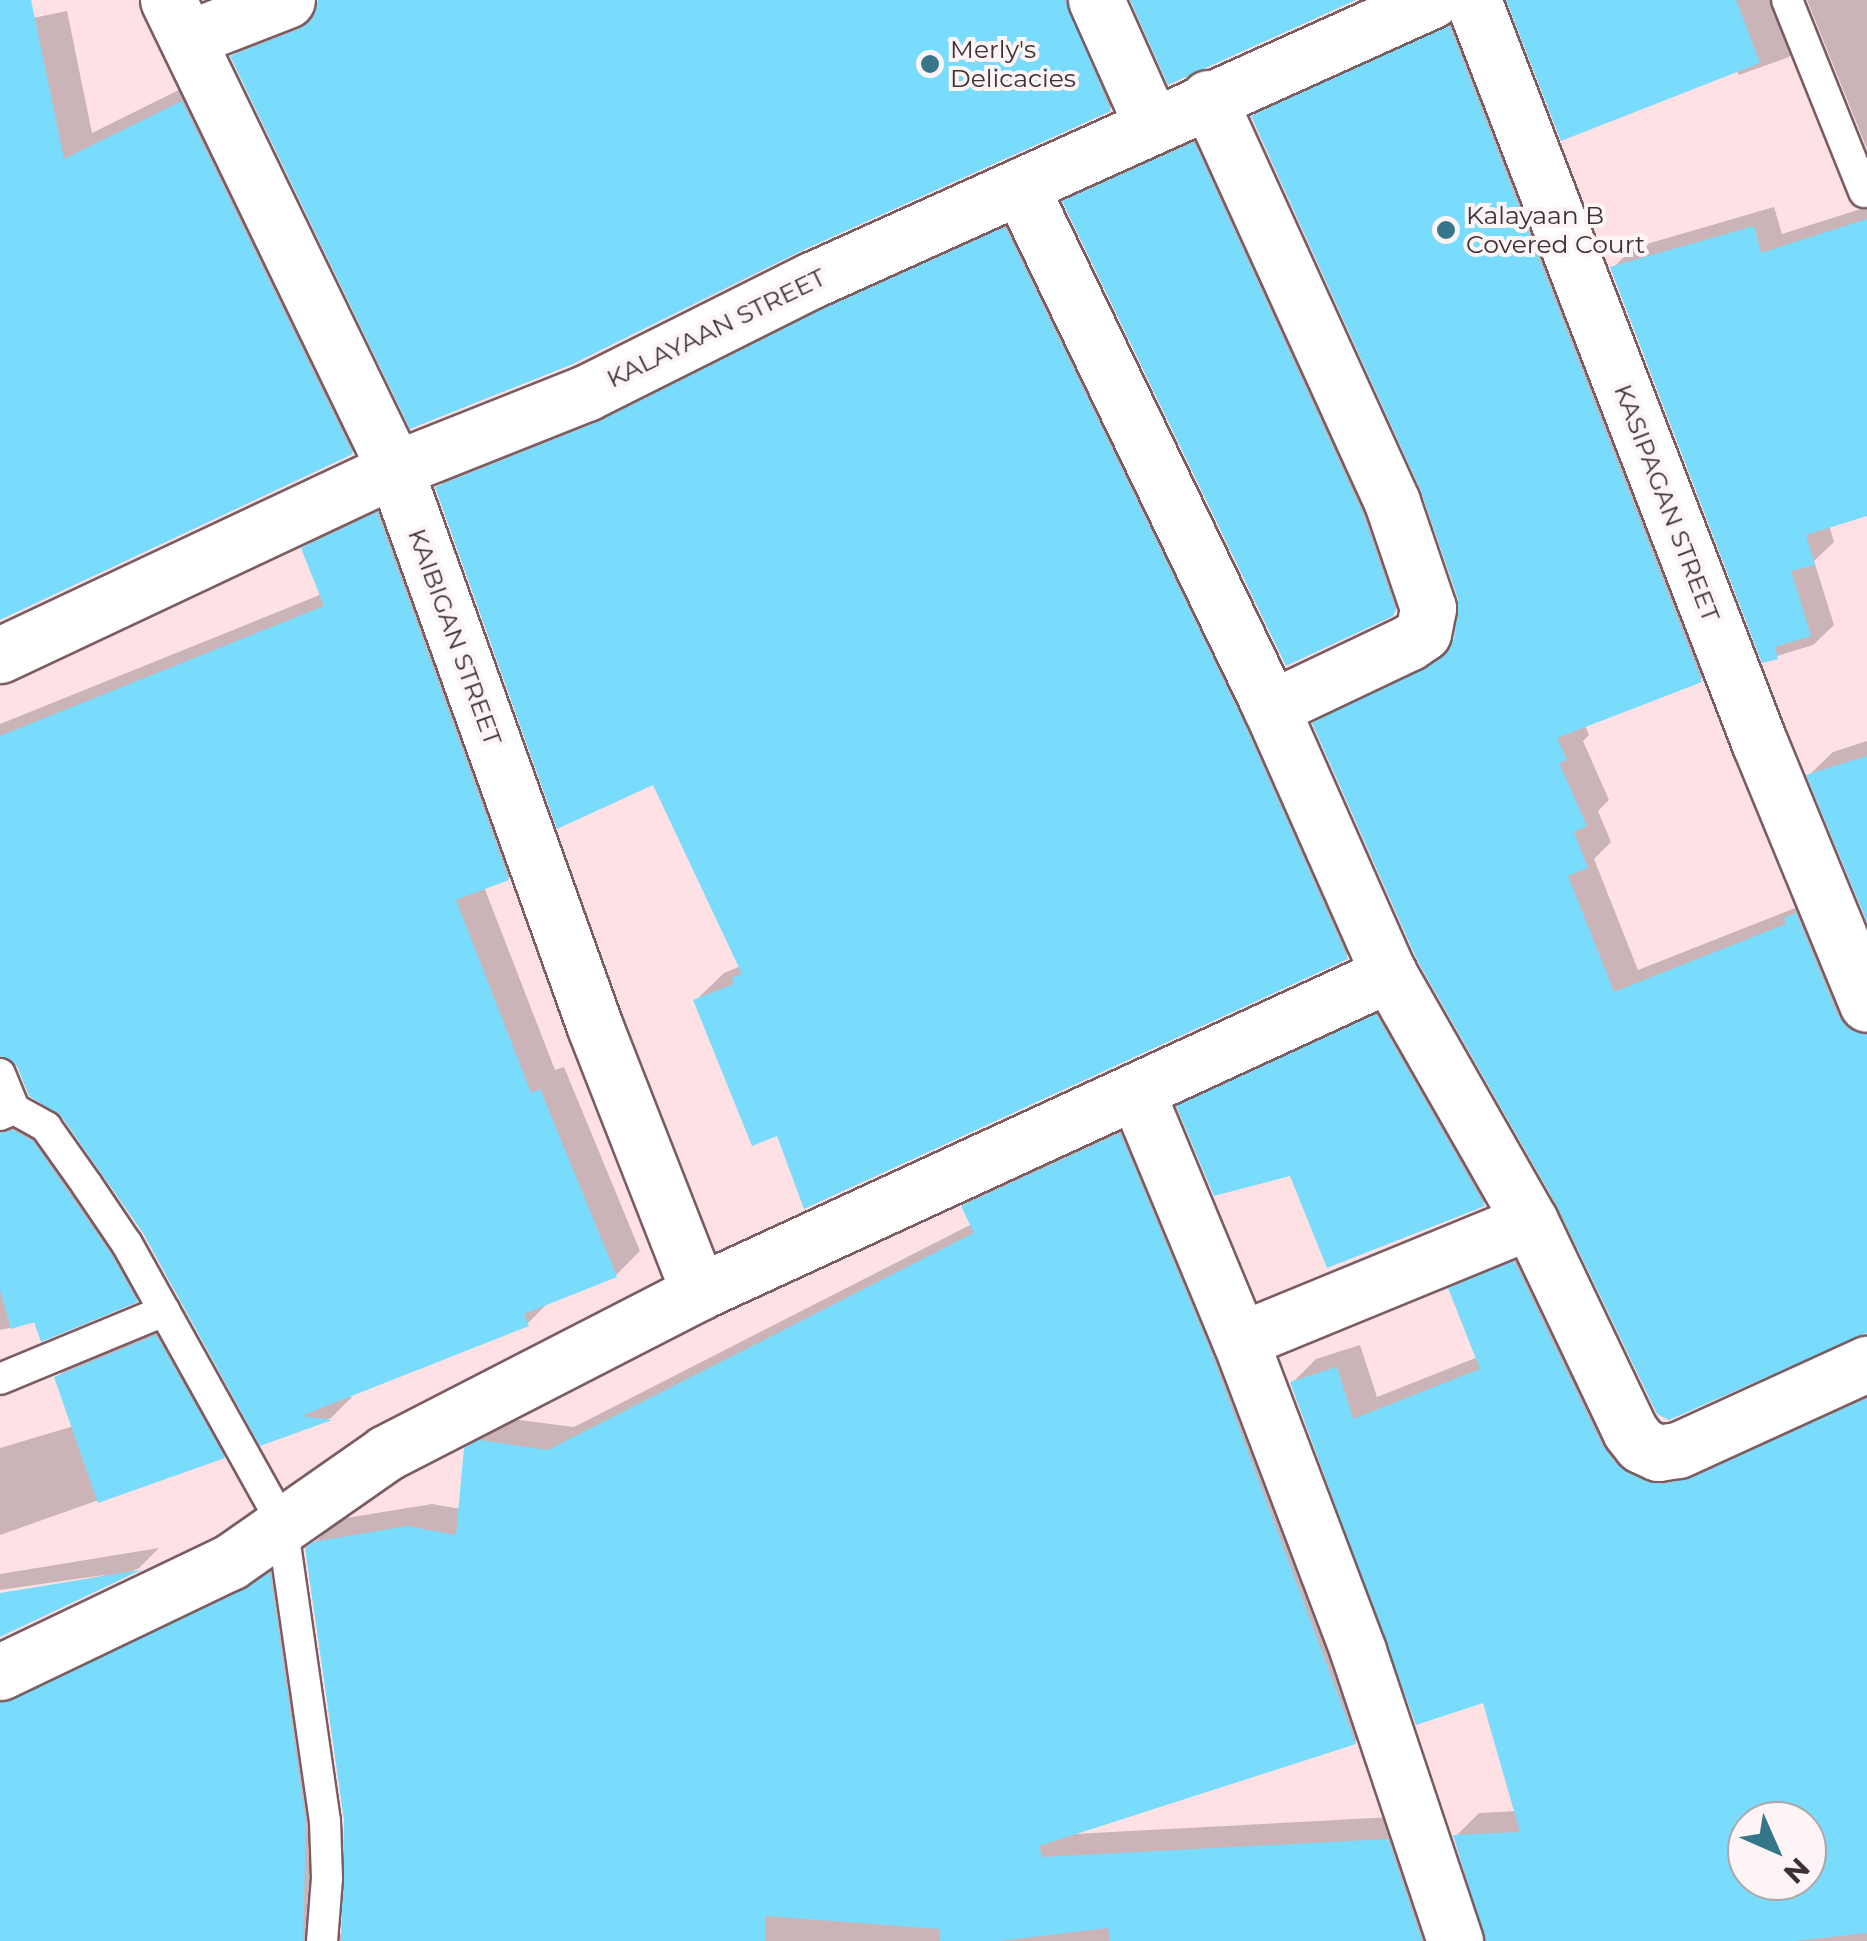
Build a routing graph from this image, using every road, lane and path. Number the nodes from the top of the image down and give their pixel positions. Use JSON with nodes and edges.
{"nodes":[{"id":1,"x":286,"y":0,"type":"edge"},
{"id":2,"x":1096,"y":0,"type":"edge"},
{"id":3,"x":1432,"y":0,"type":"edge"},
{"id":4,"x":1474,"y":0,"type":"edge"},
{"id":5,"x":1787,"y":0,"type":"edge"},
{"id":6,"x":1347,"y":16,"type":"edge"},
{"id":7,"x":179,"y":19,"type":"edge"},
{"id":8,"x":1208,"y":98,"type":"junction"},
{"id":9,"x":1152,"y":125,"type":"junction"},
{"id":10,"x":1020,"y":186,"type":"junction"},
{"id":11,"x":1864,"y":192,"type":"dead end"},
{"id":12,"x":395,"y":469,"type":"junction"},
{"id":13,"x":0,"y":655,"type":"edge"},
{"id":14,"x":1271,"y":708,"type":"junction"},
{"id":15,"x":1389,"y":974,"type":"junction"},
{"id":16,"x":1867,"y":1004,"type":"edge"},
{"id":17,"x":0,"y":1074,"type":"edge"},
{"id":18,"x":1137,"y":1093,"type":"junction"},
{"id":19,"x":7,"y":1112,"type":"edge"},
{"id":20,"x":1530,"y":1221,"type":"junction"},
{"id":21,"x":699,"y":1292,"type":"junction"},
{"id":22,"x":164,"y":1311,"type":"junction"},
{"id":23,"x":1240,"y":1340,"type":"junction"},
{"id":24,"x":1867,"y":1364,"type":"edge"},
{"id":25,"x":0,"y":1380,"type":"edge"},
{"id":26,"x":282,"y":1523,"type":"junction"},
{"id":27,"x":0,"y":1672,"type":"edge"},
{"id":28,"x":322,"y":1941,"type":"edge"},
{"id":29,"x":1456,"y":1941,"type":"edge"}],
"edges":[{"from":1,"to":7,"type":"street"},
{"from":2,"to":9,"type":"street"},
{"from":3,"to":6,"type":"street","name":"KALAYAAN STREET"},
{"from":4,"to":16,"type":"street","name":"KASIPAGAN STREET"},
{"from":5,"to":11,"type":"lane"},
{"from":6,"to":8,"type":"street","name":"KALAYAAN STREET"},
{"from":7,"to":12,"type":"street","name":"KAIBIGAN STREET"},
{"from":8,"to":9,"type":"street","name":"KALAYAAN STREET"},
{"from":8,"to":14,"type":"street"},
{"from":9,"to":10,"type":"street","name":"KALAYAAN STREET"},
{"from":10,"to":12,"type":"street","name":"KALAYAAN STREET"},
{"from":10,"to":14,"type":"street"},
{"from":12,"to":13,"type":"street","name":"KALAYAAN STREET"},
{"from":12,"to":21,"type":"street","name":"KAIBIGAN STREET"},
{"from":14,"to":15,"type":"street"},
{"from":15,"to":18,"type":"street"},
{"from":15,"to":20,"type":"street"},
{"from":17,"to":19,"type":"lane"},
{"from":18,"to":21,"type":"street"},
{"from":18,"to":23,"type":"street"},
{"from":19,"to":22,"type":"lane"},
{"from":20,"to":23,"type":"street"},
{"from":20,"to":24,"type":"street"},
{"from":21,"to":26,"type":"street"},
{"from":22,"to":25,"type":"lane"},
{"from":22,"to":26,"type":"lane"},
{"from":23,"to":29,"type":"street"},
{"from":26,"to":27,"type":"street"},
{"from":26,"to":28,"type":"lane"}]}
